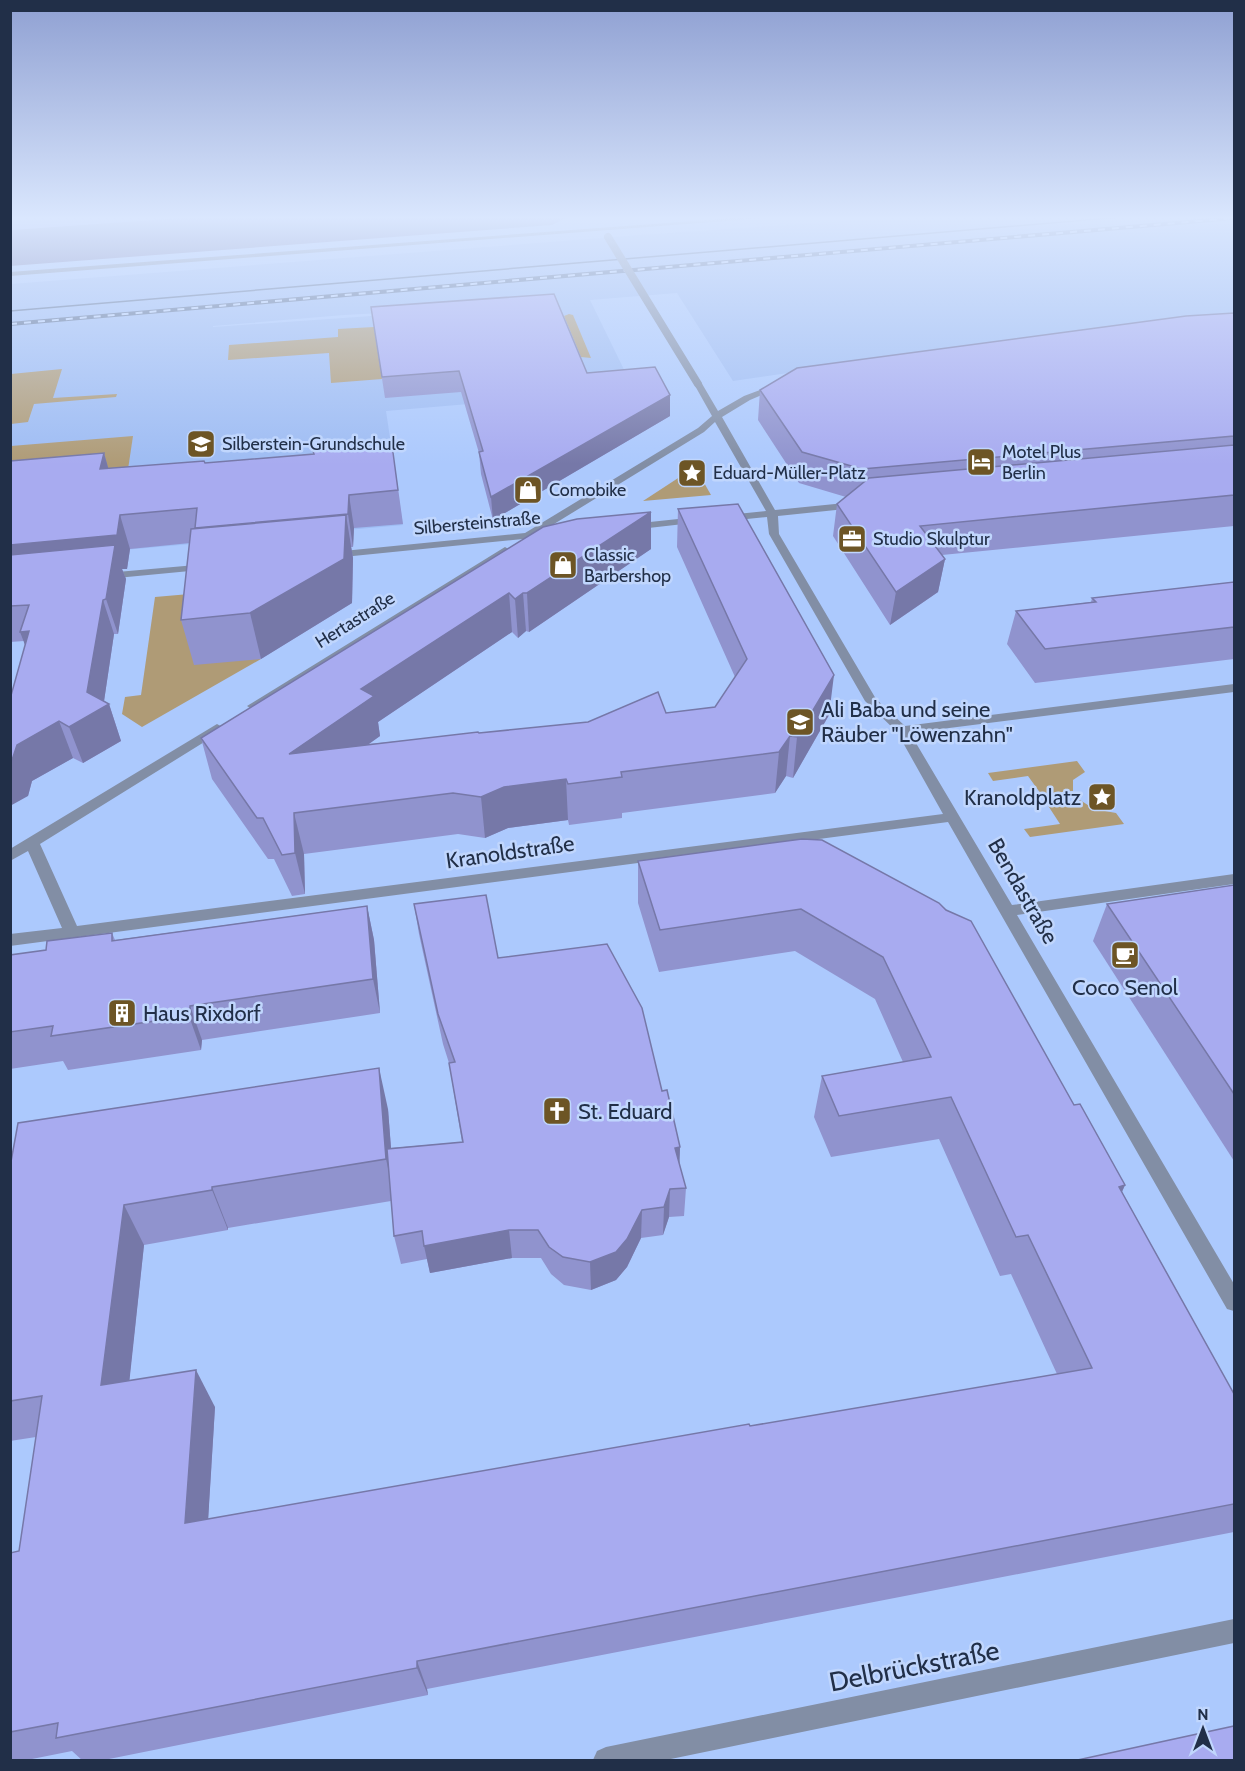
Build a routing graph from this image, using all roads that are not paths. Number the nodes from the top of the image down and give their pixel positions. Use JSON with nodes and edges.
{"nodes":[{"id":1,"x":646,"y":299,"type":"edge"},
{"id":2,"x":792,"y":384,"type":"edge"},
{"id":3,"x":717,"y":414,"type":"junction"},
{"id":4,"x":870,"y":504,"type":"edge"},
{"id":5,"x":772,"y":513,"type":"junction"},
{"id":6,"x":624,"y":527,"type":"edge"},
{"id":7,"x":550,"y":534,"type":"edge"},
{"id":8,"x":529,"y":536,"type":"junction"},
{"id":9,"x":316,"y":556,"type":"edge"},
{"id":10,"x":213,"y":566,"type":"edge"},
{"id":11,"x":94,"y":578,"type":"edge"},
{"id":12,"x":1234,"y":688,"type":"edge"},
{"id":13,"x":902,"y":730,"type":"junction"},
{"id":14,"x":954,"y":817,"type":"junction"},
{"id":15,"x":32,"y":843,"type":"junction"},
{"id":16,"x":10,"y":856,"type":"edge"},
{"id":17,"x":1234,"y":879,"type":"edge"},
{"id":18,"x":1008,"y":911,"type":"junction"},
{"id":19,"x":72,"y":932,"type":"junction"},
{"id":20,"x":10,"y":940,"type":"edge"},
{"id":21,"x":1234,"y":1302,"type":"edge"},
{"id":22,"x":1234,"y":1631,"type":"edge"},
{"id":23,"x":606,"y":1761,"type":"edge"}],
"edges":[{"from":1,"to":3,"type":"street","name":"Bendastraße","bridge":true},
{"from":2,"to":3,"type":"street","name":"Hertastraße"},
{"from":3,"to":5,"type":"street","name":"Bendastraße"},
{"from":3,"to":8,"type":"street","name":"Hertastraße"},
{"from":4,"to":5,"type":"street"},
{"from":5,"to":6,"type":"street"},
{"from":5,"to":13,"type":"street","name":"Bendastraße"},
{"from":7,"to":8,"type":"street","name":"Silbersteinstraße"},
{"from":8,"to":9,"type":"street","name":"Silbersteinstraße"},
{"from":8,"to":15,"type":"street","name":"Hertastraße"},
{"from":10,"to":11,"type":"street"},
{"from":12,"to":13,"type":"street"},
{"from":13,"to":14,"type":"street","name":"Bendastraße"},
{"from":14,"to":18,"type":"street","name":"Bendastraße"},
{"from":14,"to":19,"type":"street","name":"Kranoldstraße"},
{"from":15,"to":16,"type":"street","name":"Hertastraße"},
{"from":15,"to":19,"type":"street"},
{"from":17,"to":18,"type":"street"},
{"from":18,"to":21,"type":"street","name":"Bendastraße"},
{"from":19,"to":20,"type":"street","name":"Kranoldstraße"},
{"from":22,"to":23,"type":"street","name":"Delbrückstraße"}]}
